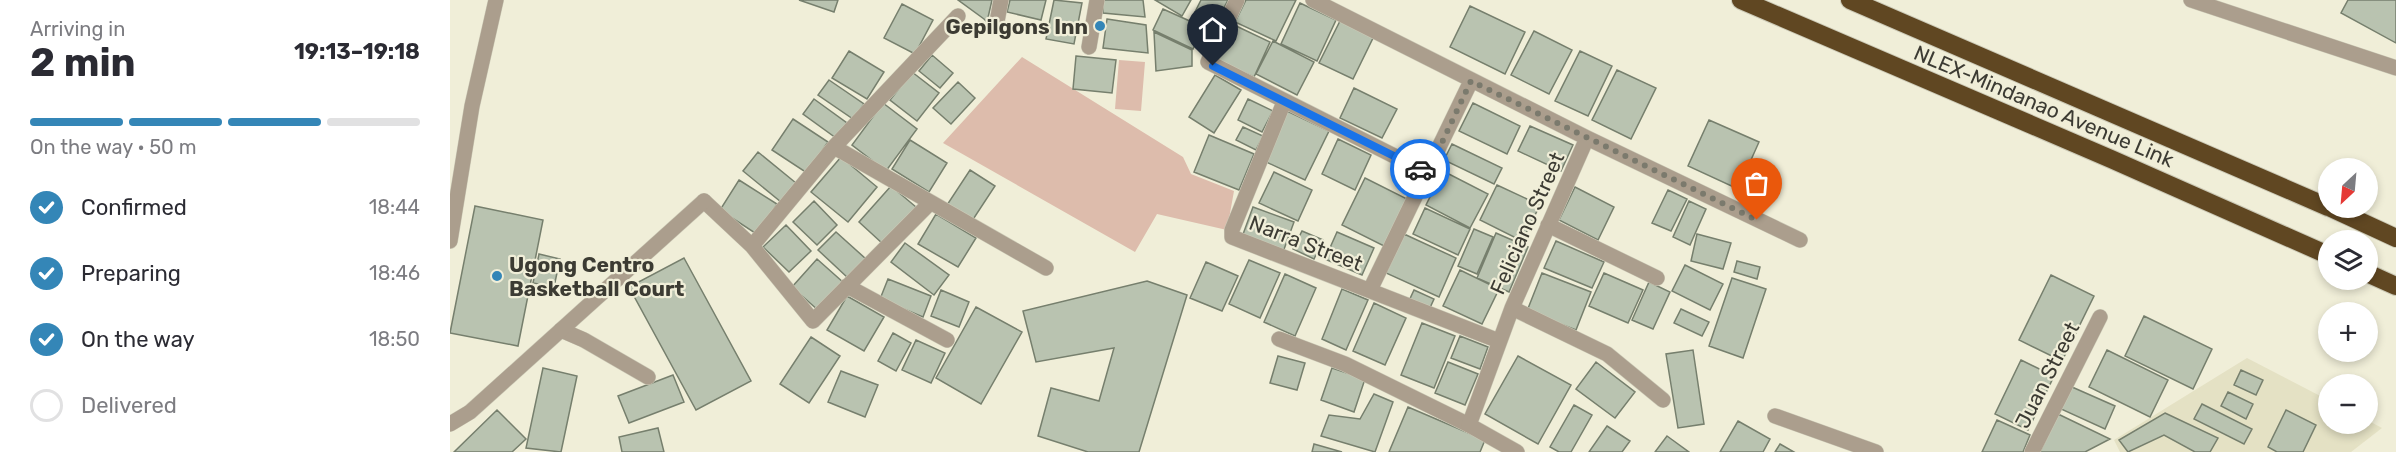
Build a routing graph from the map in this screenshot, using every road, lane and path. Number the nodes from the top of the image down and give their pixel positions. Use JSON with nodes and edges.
{"nodes":[{"id":1,"x":496,"y":0,"type":"edge"},
{"id":2,"x":1001,"y":0,"type":"edge"},
{"id":3,"x":1097,"y":0,"type":"edge"},
{"id":4,"x":1237,"y":0,"type":"edge"},
{"id":5,"x":1313,"y":0,"type":"edge"},
{"id":6,"x":1741,"y":0,"type":"edge"},
{"id":7,"x":1851,"y":0,"type":"edge"},
{"id":8,"x":2191,"y":0,"type":"edge"},
{"id":9,"x":958,"y":16,"type":"dead end"},
{"id":10,"x":996,"y":27,"type":"dead end"},
{"id":11,"x":1089,"y":47,"type":"dead end"},
{"id":12,"x":2396,"y":68,"type":"edge"},
{"id":13,"x":1471,"y":81,"type":"junction"},
{"id":14,"x":1284,"y":102,"type":"junction"},
{"id":15,"x":1587,"y":138,"type":"junction"},
{"id":16,"x":834,"y":147,"type":"junction"},
{"id":17,"x":1428,"y":172,"type":"junction"},
{"id":18,"x":930,"y":203,"type":"junction"},
{"id":19,"x":2318,"y":203,"type":"edge"},
{"id":20,"x":2352,"y":218,"type":"edge"},
{"id":21,"x":1548,"y":225,"type":"junction"},
{"id":22,"x":2396,"y":238,"type":"edge"},
{"id":23,"x":1800,"y":240,"type":"dead end"},
{"id":24,"x":450,"y":241,"type":"edge"},
{"id":25,"x":752,"y":246,"type":"junction"},
{"id":26,"x":2318,"y":251,"type":"edge"},
{"id":27,"x":1046,"y":268,"type":"dead end"},
{"id":28,"x":1656,"y":278,"type":"dead end"},
{"id":29,"x":2378,"y":278,"type":"edge"},
{"id":30,"x":848,"y":286,"type":"junction"},
{"id":31,"x":2396,"y":286,"type":"edge"},
{"id":32,"x":1370,"y":290,"type":"junction"},
{"id":33,"x":1512,"y":308,"type":"junction"},
{"id":34,"x":2100,"y":317,"type":"dead end"},
{"id":35,"x":561,"y":330,"type":"junction"},
{"id":36,"x":1279,"y":339,"type":"dead end"},
{"id":37,"x":947,"y":340,"type":"dead end"},
{"id":38,"x":1499,"y":341,"type":"junction"},
{"id":39,"x":648,"y":377,"type":"dead end"},
{"id":40,"x":1663,"y":400,"type":"dead end"},
{"id":41,"x":1774,"y":416,"type":"dead end"},
{"id":42,"x":450,"y":424,"type":"edge"},
{"id":43,"x":1469,"y":425,"type":"junction"},
{"id":44,"x":1517,"y":452,"type":"edge"},
{"id":45,"x":1876,"y":452,"type":"edge"},
{"id":46,"x":2032,"y":452,"type":"edge"}],
"edges":[{"from":1,"to":24,"type":"street"},
{"from":2,"to":10,"type":"street"},
{"from":3,"to":11,"type":"street"},
{"from":4,"to":14,"type":"street"},
{"from":5,"to":13,"type":"street","name":"Feliciano Street"},
{"from":6,"to":26,"type":"highway","name":"NLEX-Mindanao Avenue Link"},
{"from":7,"to":19,"type":"highway","name":"NLEX-Mindanao Avenue Link"},
{"from":8,"to":12,"type":"street"},
{"from":9,"to":16,"type":"street"},
{"from":13,"to":15,"type":"street","name":"Feliciano Street"},
{"from":13,"to":17,"type":"street"},
{"from":14,"to":17,"type":"street"},
{"from":14,"to":32,"type":"street","name":"Narra Street"},
{"from":15,"to":21,"type":"street","name":"Feliciano Street"},
{"from":15,"to":23,"type":"street"},
{"from":16,"to":18,"type":"street"},
{"from":16,"to":25,"type":"street"},
{"from":17,"to":32,"type":"street"},
{"from":18,"to":27,"type":"street"},
{"from":18,"to":30,"type":"street"},
{"from":20,"to":22,"type":"highway","name":"NLEX-Mindanao Avenue Link"},
{"from":21,"to":28,"type":"street"},
{"from":21,"to":33,"type":"street","name":"Feliciano Street"},
{"from":25,"to":30,"type":"street"},
{"from":25,"to":35,"type":"street"},
{"from":29,"to":31,"type":"highway"},
{"from":30,"to":37,"type":"street"},
{"from":32,"to":38,"type":"street","name":"Narra Street"},
{"from":33,"to":38,"type":"street","name":"Feliciano Street"},
{"from":33,"to":40,"type":"street"},
{"from":34,"to":46,"type":"street","name":"Juan Street"},
{"from":35,"to":39,"type":"street"},
{"from":35,"to":42,"type":"street"},
{"from":36,"to":43,"type":"street"},
{"from":38,"to":43,"type":"street","name":"Feliciano Street"},
{"from":41,"to":45,"type":"street"},
{"from":43,"to":44,"type":"street"}]}
